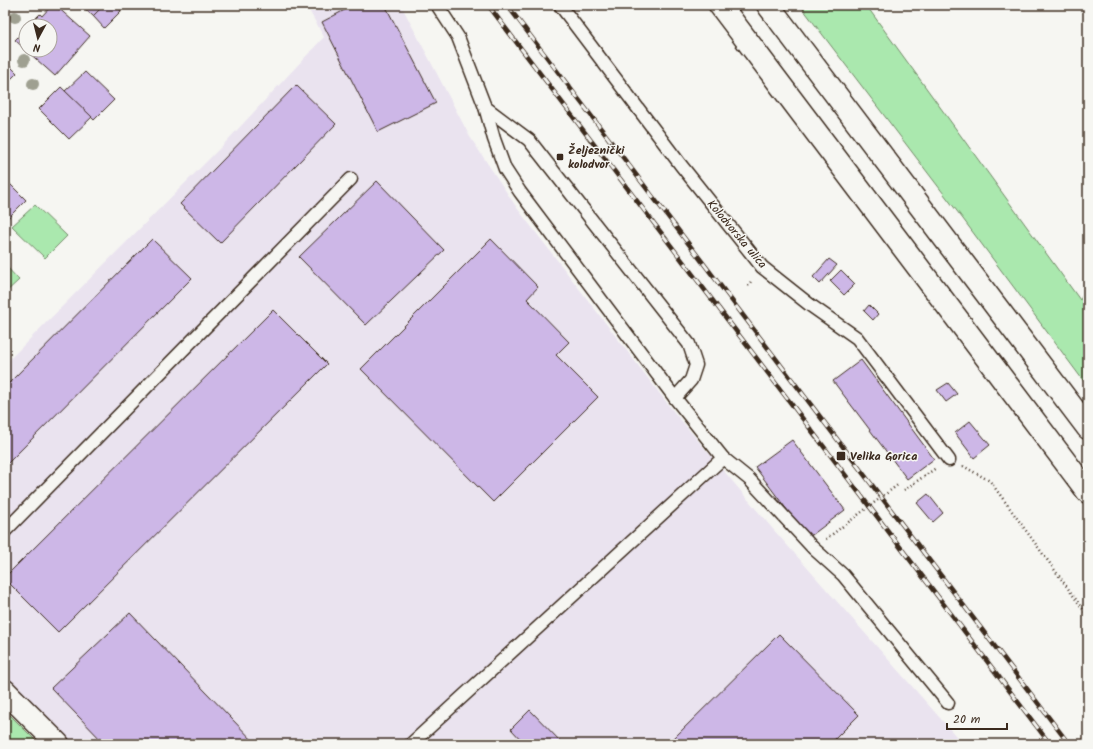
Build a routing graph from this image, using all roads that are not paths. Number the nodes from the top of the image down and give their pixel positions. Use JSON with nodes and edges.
{"nodes":[{"id":1,"x":437,"y":5,"type":"edge"},
{"id":2,"x":560,"y":5,"type":"edge"},
{"id":3,"x":720,"y":5,"type":"edge"},
{"id":4,"x":768,"y":5,"type":"edge"},
{"id":5,"x":485,"y":107,"type":"junction"},
{"id":6,"x":351,"y":179,"type":"dead end"},
{"id":7,"x":675,"y":398,"type":"junction"},
{"id":8,"x":1088,"y":428,"type":"edge"},
{"id":9,"x":723,"y":458,"type":"junction"},
{"id":10,"x":949,"y":460,"type":"road end"},
{"id":11,"x":1088,"y":492,"type":"edge"},
{"id":12,"x":5,"y":531,"type":"edge"},
{"id":13,"x":5,"y":691,"type":"edge"},
{"id":14,"x":948,"y":703,"type":"dead end"},
{"id":15,"x":58,"y":744,"type":"edge"},
{"id":16,"x":411,"y":744,"type":"edge"}],
"edges":[{"from":1,"to":5,"type":"lane"},
{"from":2,"to":10,"type":"lane","name":"Kolodvorska ulica"},
{"from":3,"to":11,"type":"main road"},
{"from":4,"to":8,"type":"main road"},
{"from":5,"to":7,"type":"lane"},
{"from":5,"to":7,"type":"lane"},
{"from":6,"to":12,"type":"lane"},
{"from":7,"to":9,"type":"lane"},
{"from":9,"to":14,"type":"lane"},
{"from":9,"to":16,"type":"lane"},
{"from":13,"to":15,"type":"main road"}]}
